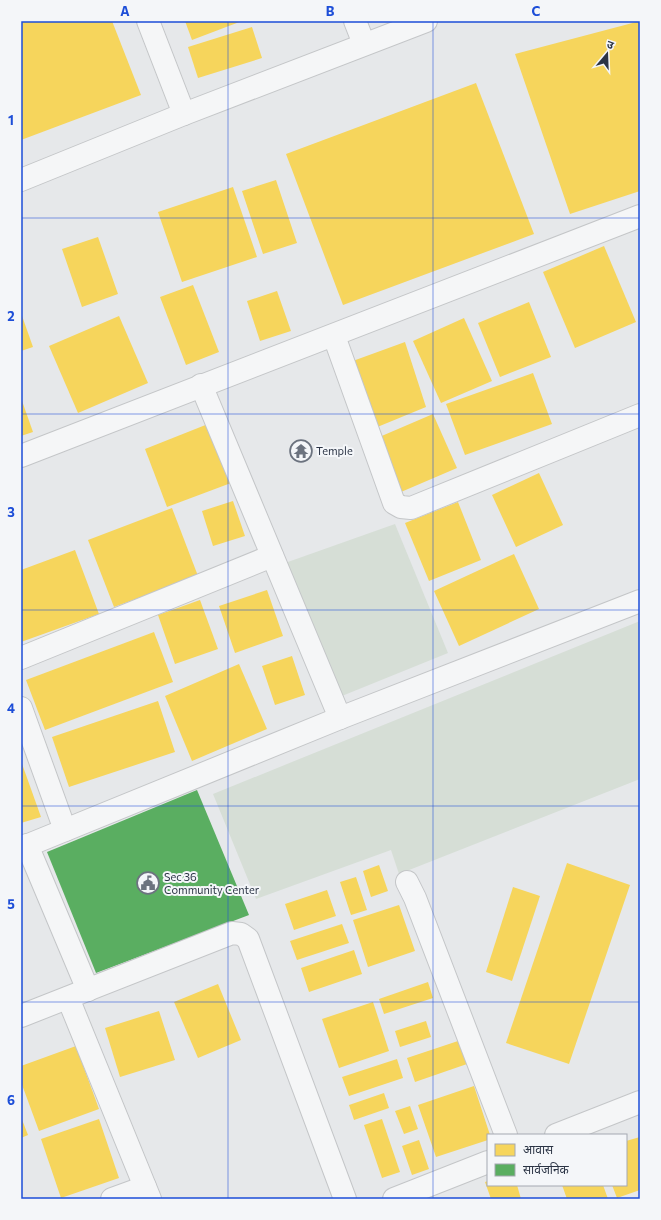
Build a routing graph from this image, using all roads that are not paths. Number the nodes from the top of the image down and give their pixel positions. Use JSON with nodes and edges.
{"nodes":[{"id":1,"x":148,"y":21,"type":"edge"},
{"id":2,"x":355,"y":21,"type":"edge"},
{"id":3,"x":426,"y":21,"type":"edge"},
{"id":4,"x":364,"y":44,"type":"junction"},
{"id":5,"x":184,"y":114,"type":"junction"},
{"id":6,"x":21,"y":180,"type":"edge"},
{"id":7,"x":640,"y":216,"type":"edge"},
{"id":8,"x":334,"y":336,"type":"junction"},
{"id":9,"x":201,"y":386,"type":"junction"},
{"id":10,"x":640,"y":415,"type":"edge"},
{"id":11,"x":21,"y":456,"type":"edge"},
{"id":12,"x":272,"y":556,"type":"junction"},
{"id":13,"x":640,"y":601,"type":"edge"},
{"id":14,"x":21,"y":658,"type":"edge"},
{"id":15,"x":21,"y":708,"type":"edge"},
{"id":16,"x":340,"y":718,"type":"junction"},
{"id":17,"x":65,"y":830,"type":"junction"},
{"id":18,"x":24,"y":846,"type":"edge"},
{"id":19,"x":407,"y":882,"type":"dead end"},
{"id":20,"x":88,"y":990,"type":"junction"},
{"id":21,"x":68,"y":998,"type":"junction"},
{"id":22,"x":21,"y":1016,"type":"edge"},
{"id":23,"x":640,"y":1102,"type":"edge"},
{"id":24,"x":506,"y":1134,"type":"edge"},
{"id":25,"x":559,"y":1134,"type":"edge"},
{"id":26,"x":487,"y":1162,"type":"edge"},
{"id":27,"x":148,"y":1193,"type":"edge"},
{"id":28,"x":112,"y":1199,"type":"edge"},
{"id":29,"x":345,"y":1199,"type":"edge"},
{"id":30,"x":394,"y":1199,"type":"edge"}],
"edges":[{"from":1,"to":5,"type":"street"},
{"from":2,"to":4,"type":"street"},
{"from":3,"to":4,"type":"street"},
{"from":4,"to":5,"type":"street"},
{"from":5,"to":6,"type":"street"},
{"from":7,"to":8,"type":"street"},
{"from":8,"to":9,"type":"street"},
{"from":8,"to":10,"type":"street"},
{"from":9,"to":11,"type":"street"},
{"from":9,"to":12,"type":"street"},
{"from":12,"to":14,"type":"street"},
{"from":12,"to":16,"type":"street"},
{"from":13,"to":16,"type":"street"},
{"from":15,"to":17,"type":"street"},
{"from":16,"to":17,"type":"street"},
{"from":17,"to":18,"type":"street"},
{"from":18,"to":20,"type":"street"},
{"from":19,"to":24,"type":"street"},
{"from":20,"to":21,"type":"street"},
{"from":20,"to":29,"type":"street"},
{"from":21,"to":22,"type":"street"},
{"from":21,"to":27,"type":"street"},
{"from":23,"to":25,"type":"street"},
{"from":26,"to":30,"type":"street"},
{"from":27,"to":28,"type":"street"}]}
